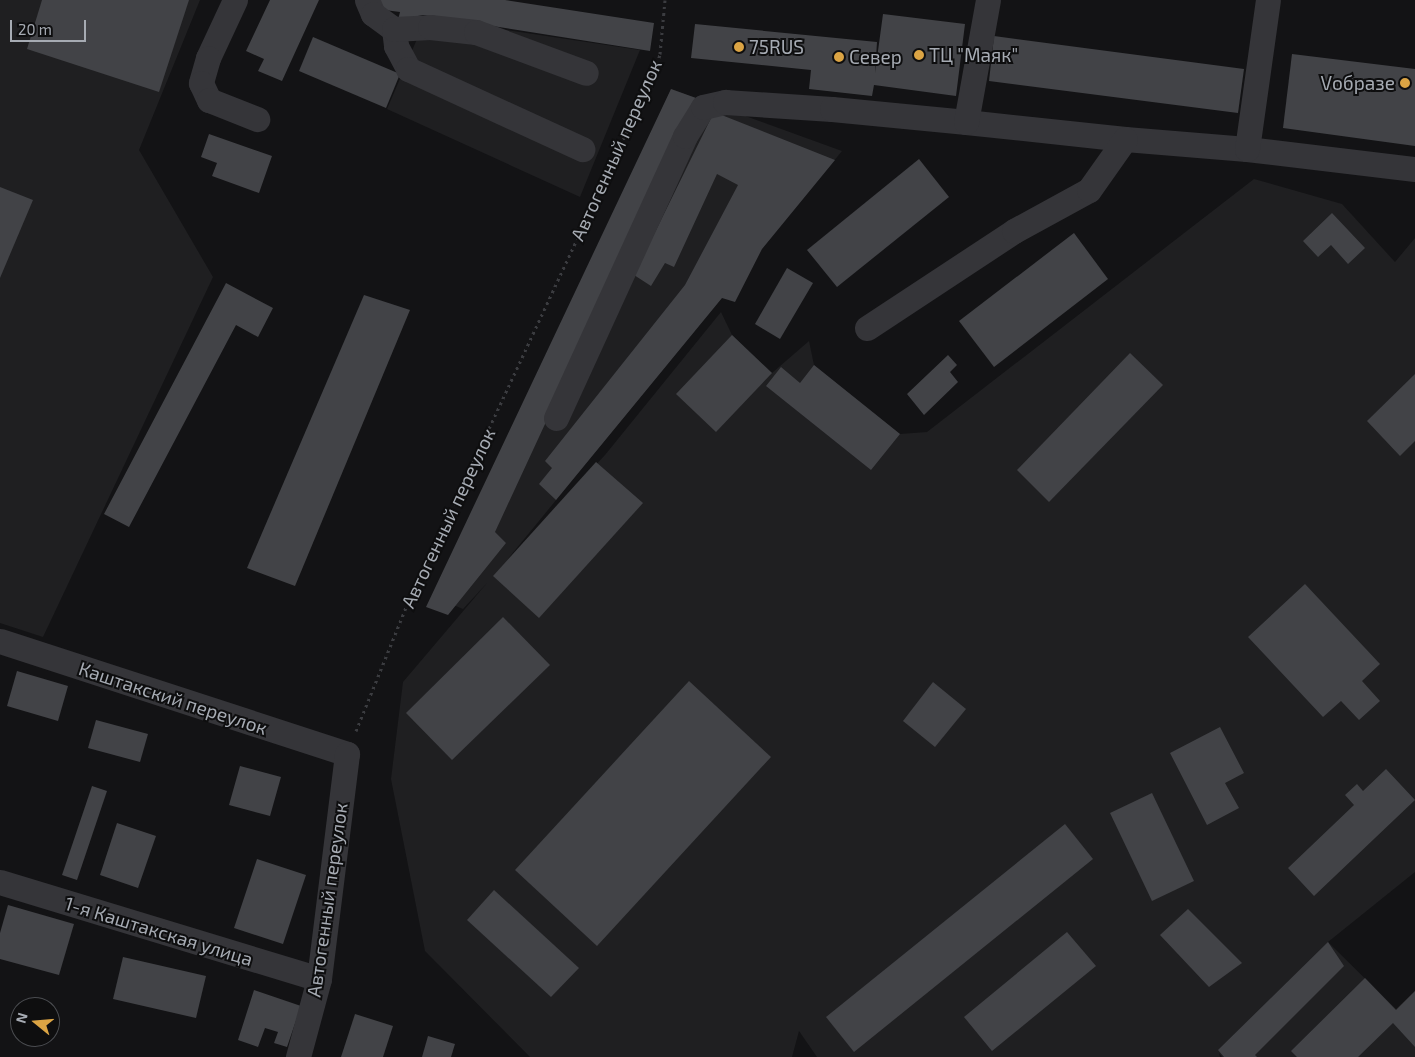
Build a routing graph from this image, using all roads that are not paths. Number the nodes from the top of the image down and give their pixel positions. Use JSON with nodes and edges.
{"nodes":[{"id":1,"x":235,"y":0,"type":"edge"},
{"id":2,"x":366,"y":0,"type":"edge"},
{"id":3,"x":988,"y":0,"type":"edge"},
{"id":4,"x":1268,"y":0,"type":"edge"},
{"id":5,"x":394,"y":29,"type":"junction"},
{"id":6,"x":586,"y":73,"type":"dead end"},
{"id":7,"x":256,"y":119,"type":"dead end"},
{"id":8,"x":966,"y":122,"type":"junction"},
{"id":9,"x":1125,"y":139,"type":"junction"},
{"id":10,"x":582,"y":149,"type":"dead end"},
{"id":11,"x":1247,"y":149,"type":"junction"},
{"id":12,"x":1415,"y":169,"type":"edge"},
{"id":13,"x":867,"y":328,"type":"dead end"},
{"id":14,"x":556,"y":418,"type":"dead end"},
{"id":15,"x":0,"y":641,"type":"edge"},
{"id":16,"x":347,"y":754,"type":"joint"},
{"id":17,"x":0,"y":882,"type":"edge"},
{"id":18,"x":319,"y":979,"type":"junction"},
{"id":19,"x":298,"y":1057,"type":"edge"}],
"edges":[{"from":1,"to":7,"type":"street"},
{"from":2,"to":5,"type":"street"},
{"from":3,"to":8,"type":"street"},
{"from":4,"to":11,"type":"street"},
{"from":5,"to":6,"type":"street"},
{"from":5,"to":10,"type":"street"},
{"from":8,"to":9,"type":"street"},
{"from":8,"to":14,"type":"street"},
{"from":9,"to":11,"type":"street"},
{"from":9,"to":13,"type":"street"},
{"from":11,"to":12,"type":"street"},
{"from":15,"to":16,"type":"street","name":"Каштакский переулок"},
{"from":16,"to":18,"type":"street","name":"Автогенный переулок"},
{"from":17,"to":18,"type":"street","name":"1-я Каштакская улица"},
{"from":18,"to":19,"type":"street","name":"Автогенный переулок"}]}
